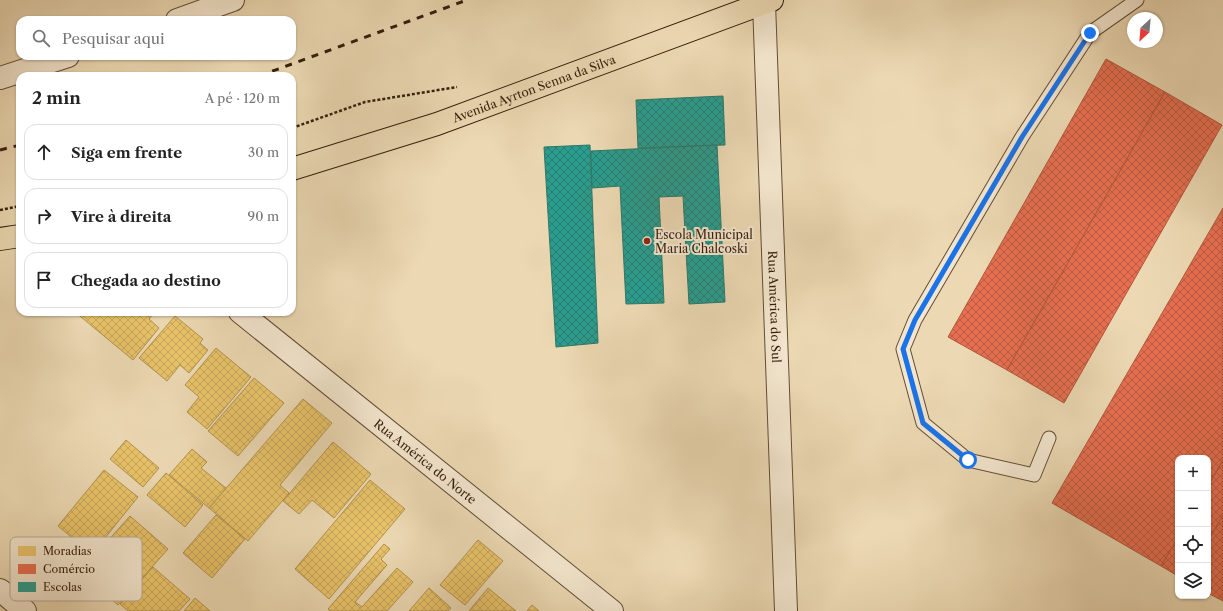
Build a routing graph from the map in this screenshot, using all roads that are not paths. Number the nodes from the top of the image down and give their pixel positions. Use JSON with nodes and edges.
{"nodes":[{"id":1,"x":233,"y":0,"type":"edge"},
{"id":2,"x":1137,"y":0,"type":"edge"},
{"id":3,"x":768,"y":1,"type":"edge"},
{"id":4,"x":188,"y":16,"type":"edge"},
{"id":5,"x":56,"y":60,"type":"edge"},
{"id":6,"x":19,"y":72,"type":"edge"},
{"id":7,"x":16,"y":73,"type":"edge"},
{"id":8,"x":0,"y":78,"type":"edge"},
{"id":9,"x":296,"y":167,"type":"edge"},
{"id":10,"x":16,"y":237,"type":"edge"},
{"id":11,"x":0,"y":239,"type":"edge"},
{"id":12,"x":245,"y":316,"type":"edge"},
{"id":13,"x":1049,"y":438,"type":"dead end"},
{"id":14,"x":0,"y":590,"type":"edge"},
{"id":15,"x":10,"y":598,"type":"edge"},
{"id":16,"x":14,"y":601,"type":"edge"},
{"id":17,"x":26,"y":611,"type":"edge"},
{"id":18,"x":612,"y":611,"type":"edge"},
{"id":19,"x":786,"y":611,"type":"edge"}],
"edges":[{"from":1,"to":4,"type":"street"},
{"from":2,"to":13,"type":"lane"},
{"from":3,"to":9,"type":"main road","name":"Avenida Ayrton Senna da Silva"},
{"from":3,"to":19,"type":"street","name":"Rua América do Sul"},
{"from":5,"to":6,"type":"street"},
{"from":7,"to":8,"type":"street"},
{"from":10,"to":11,"type":"main road"},
{"from":12,"to":18,"type":"street","name":"Rua América do Norte"},
{"from":14,"to":15,"type":"street"},
{"from":16,"to":17,"type":"street"}]}
